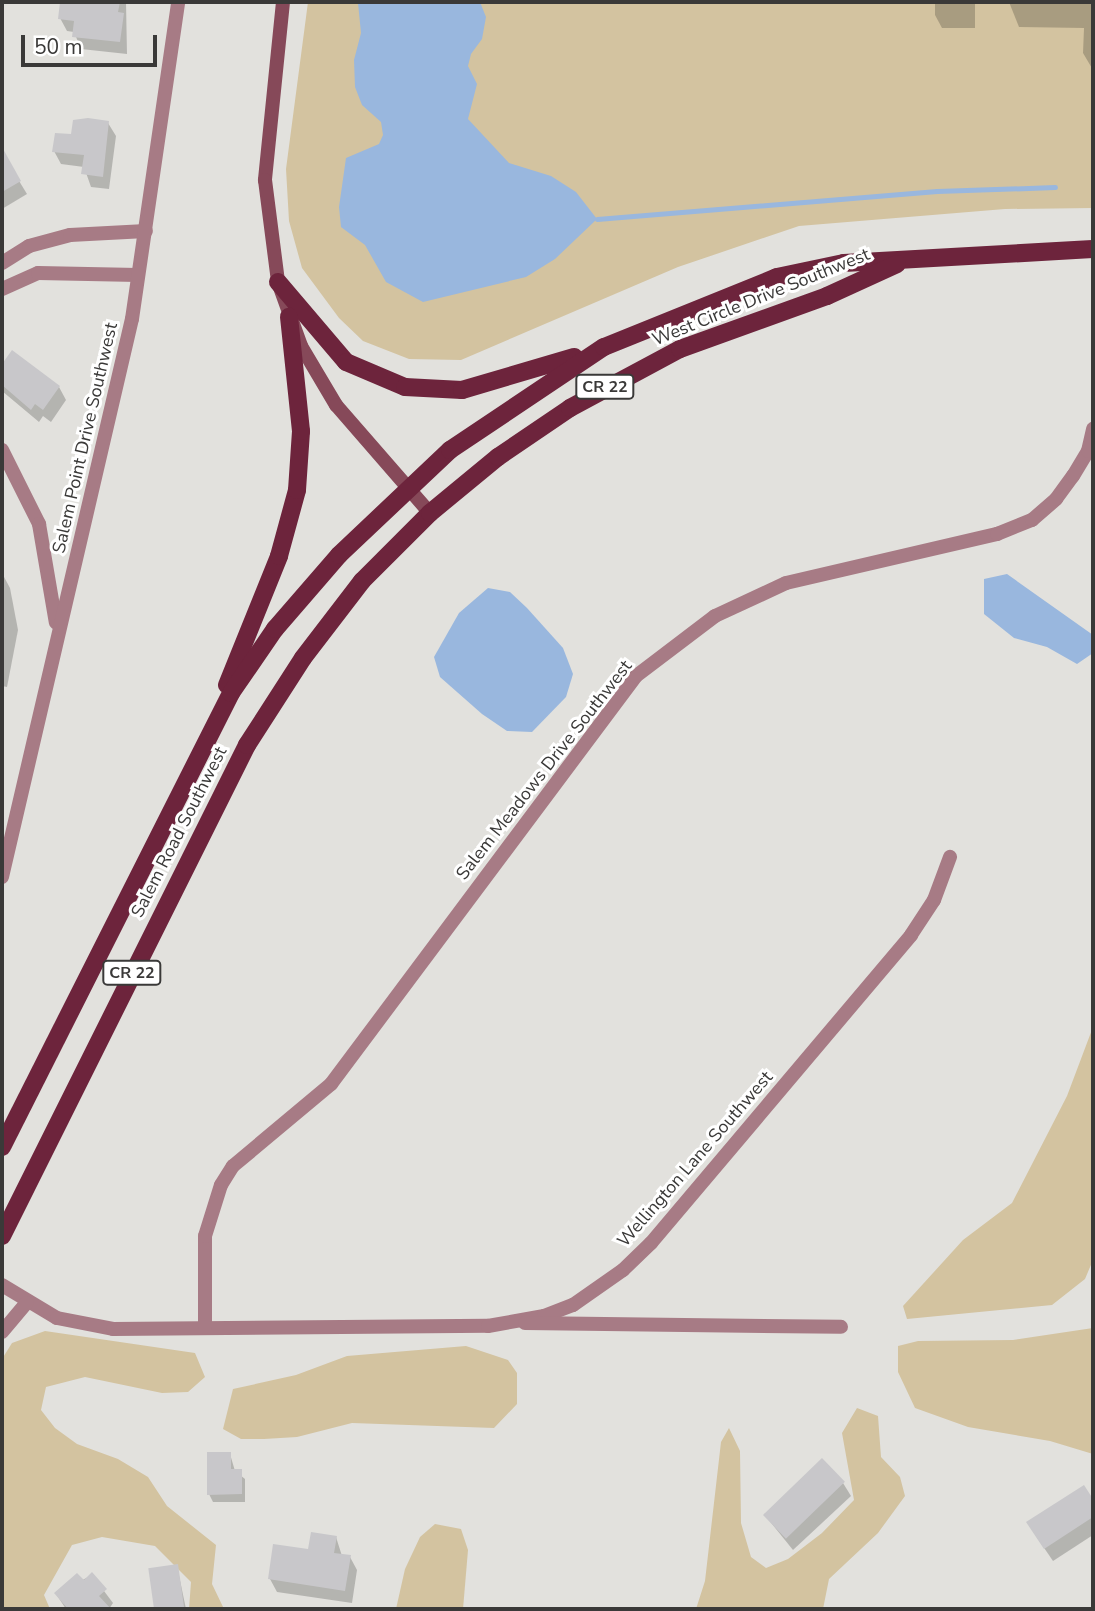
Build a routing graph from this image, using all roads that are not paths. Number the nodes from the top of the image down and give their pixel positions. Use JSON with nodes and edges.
{"nodes":[{"id":1,"x":178,"y":2,"type":"edge"},
{"id":2,"x":283,"y":2,"type":"edge"},
{"id":3,"x":146,"y":231,"type":"junction"},
{"id":4,"x":1093,"y":249,"type":"edge"},
{"id":5,"x":900,"y":262,"type":"junction"},
{"id":6,"x":2,"y":263,"type":"edge"},
{"id":7,"x":138,"y":275,"type":"junction"},
{"id":8,"x":278,"y":282,"type":"junction"},
{"id":9,"x":2,"y":289,"type":"edge"},
{"id":10,"x":289,"y":317,"type":"junction"},
{"id":11,"x":604,"y":347,"type":"junction"},
{"id":12,"x":1093,"y":429,"type":"edge"},
{"id":13,"x":2,"y":450,"type":"edge"},
{"id":14,"x":407,"y":487,"type":"junction"},
{"id":15,"x":430,"y":513,"type":"junction"},
{"id":16,"x":57,"y":635,"type":"junction"},
{"id":17,"x":207,"y":733,"type":"junction"},
{"id":18,"x":950,"y":857,"type":"dead end"},
{"id":19,"x":2,"y":877,"type":"edge"},
{"id":20,"x":2,"y":1147,"type":"edge"},
{"id":21,"x":2,"y":1236,"type":"edge"},
{"id":22,"x":2,"y":1285,"type":"edge"},
{"id":23,"x":26,"y":1303,"type":"junction"},
{"id":24,"x":517,"y":1322,"type":"junction"},
{"id":25,"x":841,"y":1326,"type":"dead end"},
{"id":26,"x":205,"y":1327,"type":"junction"},
{"id":27,"x":2,"y":1332,"type":"edge"}],
"edges":[{"from":1,"to":3,"type":"street","name":"Salem Point Drive Southwest"},
{"from":2,"to":8,"type":"main road"},
{"from":3,"to":6,"type":"street"},
{"from":3,"to":7,"type":"street","name":"Salem Point Drive Southwest"},
{"from":4,"to":5,"type":"main road","name":"West Circle Drive Southwest","number":"CR 22"},
{"from":5,"to":11,"type":"main road","name":"West Circle Drive Southwest","number":"CR 22"},
{"from":5,"to":15,"type":"main road","name":"West Circle Drive Southwest","number":"CR 22"},
{"from":7,"to":9,"type":"street"},
{"from":7,"to":16,"type":"street","name":"Salem Point Drive Southwest"},
{"from":8,"to":10,"type":"main road"},
{"from":8,"to":11,"type":"main road"},
{"from":10,"to":14,"type":"main road"},
{"from":10,"to":17,"type":"main road"},
{"from":11,"to":14,"type":"main road","name":"West Circle Drive Southwest","number":"CR 22"},
{"from":12,"to":26,"type":"street","name":"Salem Meadows Drive Southwest"},
{"from":13,"to":16,"type":"street"},
{"from":14,"to":15,"type":"main road"},
{"from":14,"to":17,"type":"main road","name":"Salem Road Southwest","number":"CR 22"},
{"from":15,"to":21,"type":"main road","name":"Salem Road Southwest","number":"CR 22"},
{"from":16,"to":19,"type":"street","name":"Salem Point Drive Southwest"},
{"from":17,"to":20,"type":"main road","name":"Salem Road Southwest","number":"CR 22"},
{"from":18,"to":24,"type":"street","name":"Wellington Lane Southwest"},
{"from":22,"to":23,"type":"street","name":"Wellington Lane Southwest"},
{"from":23,"to":26,"type":"street","name":"Wellington Lane Southwest"},
{"from":23,"to":27,"type":"street"},
{"from":24,"to":25,"type":"street"},
{"from":24,"to":26,"type":"street","name":"Wellington Lane Southwest"}]}
